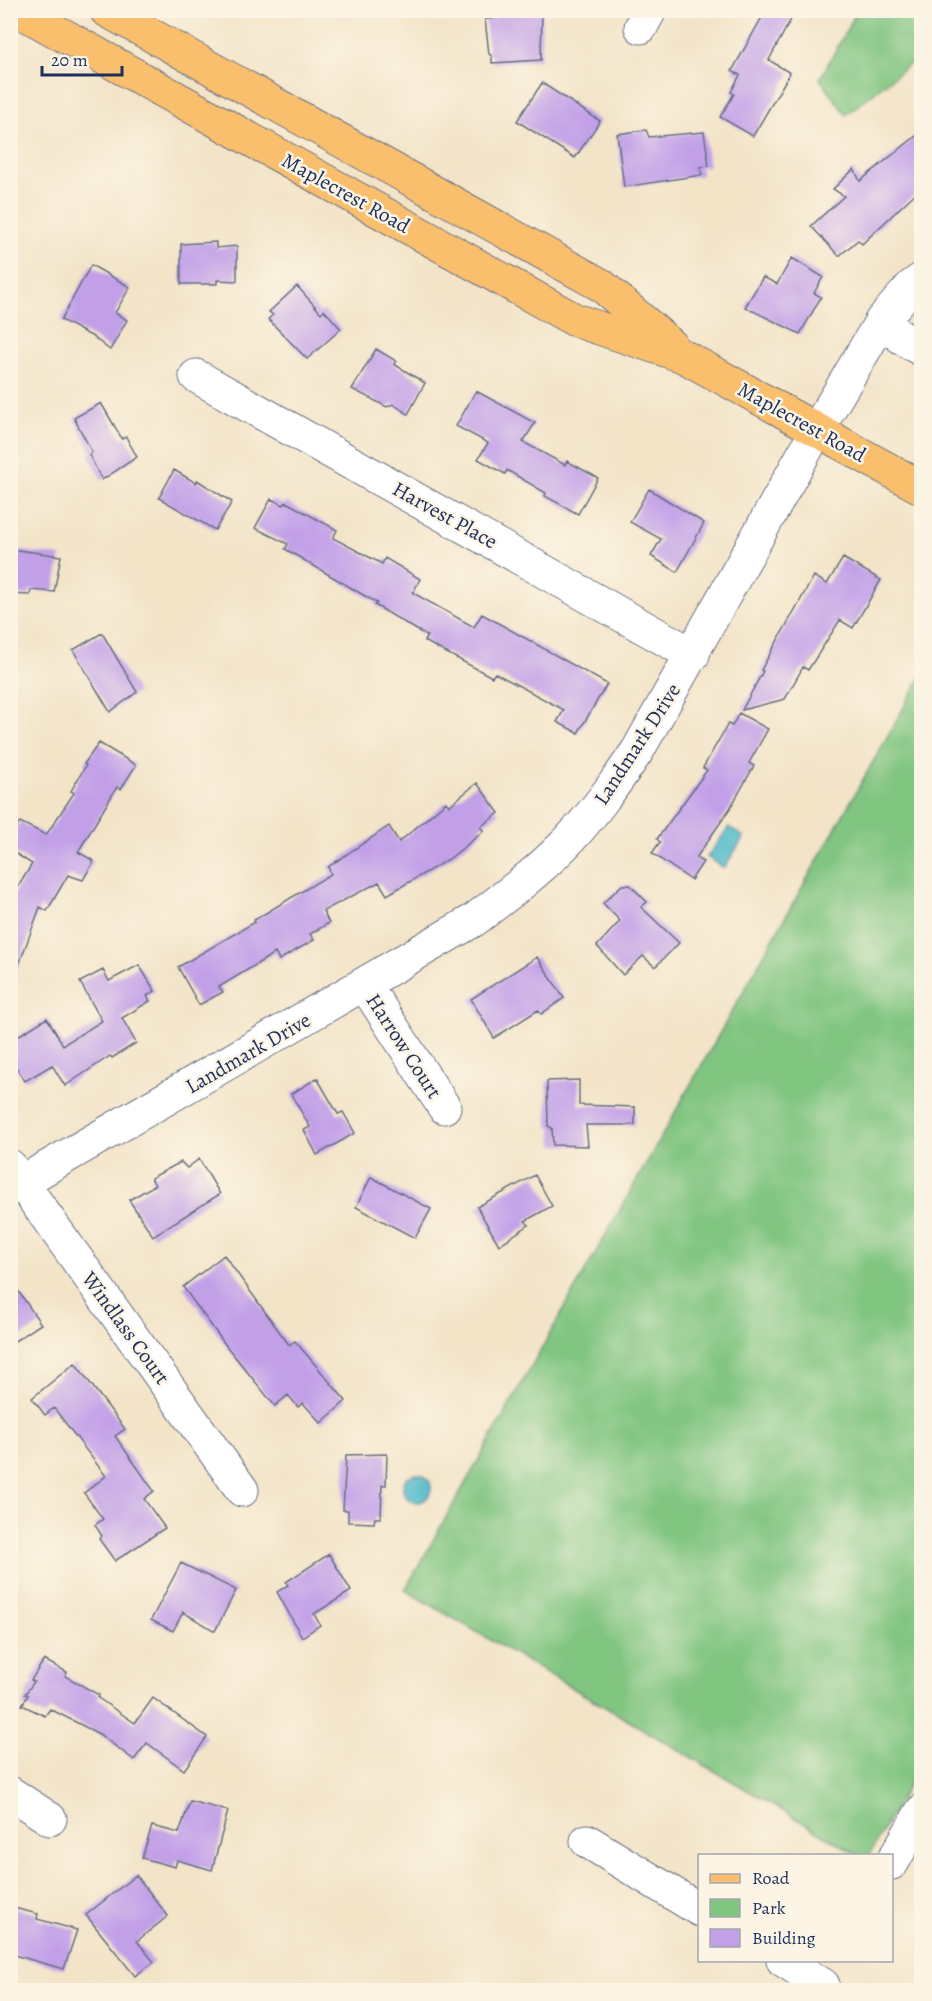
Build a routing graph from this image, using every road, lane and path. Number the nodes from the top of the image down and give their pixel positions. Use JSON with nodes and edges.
{"nodes":[{"id":1,"x":18,"y":10,"type":"edge"},
{"id":2,"x":106,"y":10,"type":"edge"},
{"id":3,"x":921,"y":279,"type":"edge"},
{"id":4,"x":882,"y":320,"type":"junction"},
{"id":5,"x":921,"y":350,"type":"edge"},
{"id":6,"x":683,"y":356,"type":"junction"},
{"id":7,"x":196,"y":376,"type":"dead end"},
{"id":8,"x":817,"y":430,"type":"junction"},
{"id":9,"x":921,"y":488,"type":"edge"},
{"id":10,"x":693,"y":656,"type":"junction"},
{"id":11,"x":365,"y":985,"type":"junction"},
{"id":12,"x":444,"y":1107,"type":"dead end"},
{"id":13,"x":14,"y":1179,"type":"edge"},
{"id":14,"x":242,"y":1490,"type":"dead end"},
{"id":15,"x":10,"y":1793,"type":"edge"},
{"id":16,"x":921,"y":1811,"type":"edge"},
{"id":17,"x":50,"y":1818,"type":"dead end"},
{"id":18,"x":587,"y":1841,"type":"dead end"},
{"id":19,"x":893,"y":1860,"type":"edge"},
{"id":20,"x":698,"y":1909,"type":"edge"},
{"id":21,"x":788,"y":1962,"type":"edge"},
{"id":22,"x":826,"y":1979,"type":"edge"}],
"edges":[{"from":1,"to":6,"type":"main road","name":"Maplecrest Road"},
{"from":2,"to":6,"type":"main road","name":"Maplecrest Road"},
{"from":3,"to":4,"type":"street","name":"Landmark Drive"},
{"from":4,"to":5,"type":"street"},
{"from":4,"to":8,"type":"street","name":"Landmark Drive"},
{"from":6,"to":8,"type":"main road","name":"Maplecrest Road"},
{"from":7,"to":10,"type":"street","name":"Harvest Place"},
{"from":8,"to":9,"type":"main road","name":"Maplecrest Road"},
{"from":8,"to":10,"type":"street","name":"Landmark Drive"},
{"from":10,"to":11,"type":"street","name":"Landmark Drive"},
{"from":11,"to":12,"type":"street","name":"Harrow Court"},
{"from":11,"to":13,"type":"street","name":"Landmark Drive"},
{"from":13,"to":14,"type":"street","name":"Windlass Court"},
{"from":15,"to":17,"type":"street"},
{"from":16,"to":19,"type":"street"},
{"from":18,"to":20,"type":"street"},
{"from":21,"to":22,"type":"street"}]}
